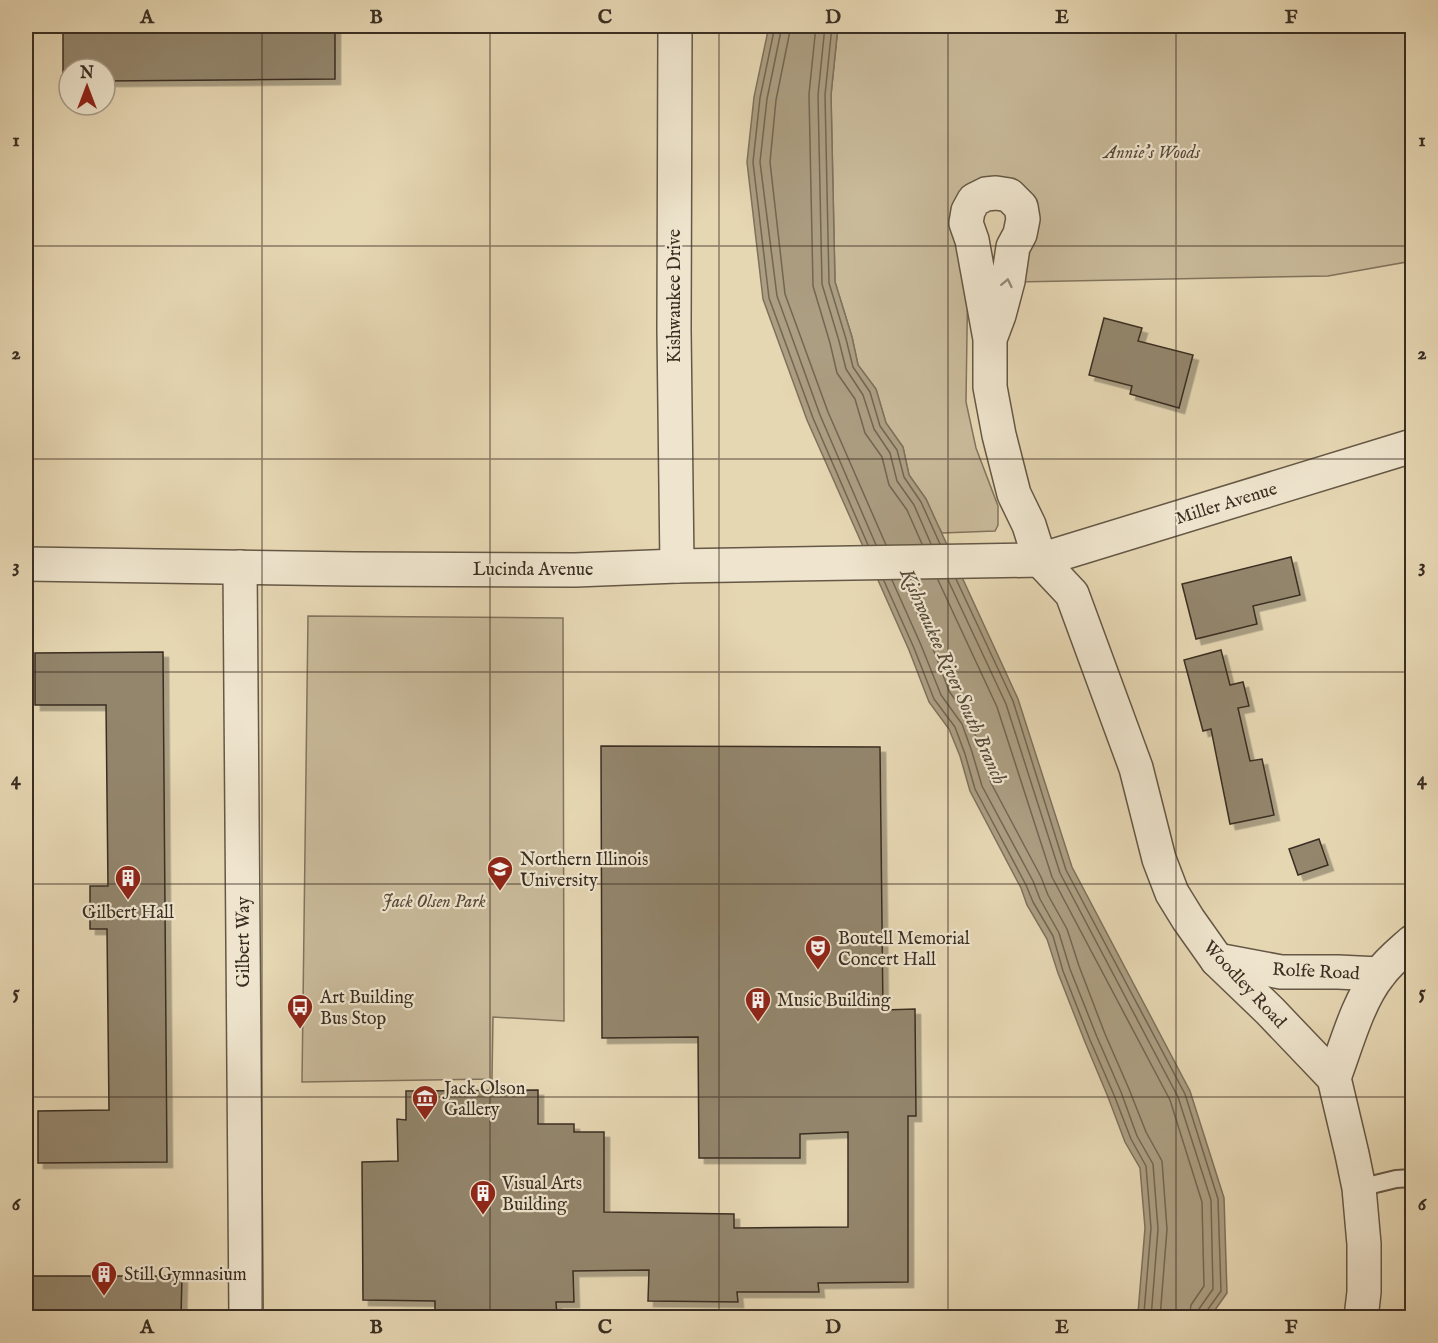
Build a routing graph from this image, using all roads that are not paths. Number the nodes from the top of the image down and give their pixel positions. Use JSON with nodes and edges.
{"nodes":[{"id":1,"x":675,"y":26,"type":"edge"},
{"id":2,"x":990,"y":339,"type":"dead end"},
{"id":3,"x":1413,"y":446,"type":"edge"},
{"id":4,"x":1040,"y":561,"type":"junction"},
{"id":5,"x":26,"y":564,"type":"edge"},
{"id":6,"x":677,"y":566,"type":"junction"},
{"id":7,"x":240,"y":567,"type":"junction"},
{"id":8,"x":1413,"y":942,"type":"edge"},
{"id":9,"x":1217,"y":960,"type":"junction"},
{"id":10,"x":1379,"y":974,"type":"junction"},
{"id":11,"x":1334,"y":1078,"type":"junction"},
{"id":12,"x":1413,"y":1178,"type":"edge"},
{"id":13,"x":1359,"y":1188,"type":"junction"},
{"id":14,"x":246,"y":1317,"type":"edge"},
{"id":15,"x":1361,"y":1317,"type":"edge"}],
"edges":[{"from":1,"to":6,"type":"street","name":"Kishwaukee Drive"},
{"from":2,"to":4,"type":"street"},
{"from":3,"to":4,"type":"street","name":"Miller Avenue"},
{"from":4,"to":6,"type":"street","name":"Lucinda Avenue"},
{"from":4,"to":9,"type":"street","name":"Woodley Road"},
{"from":5,"to":7,"type":"street","name":"Lucinda Avenue"},
{"from":6,"to":7,"type":"street","name":"Lucinda Avenue"},
{"from":7,"to":14,"type":"street","name":"Gilbert Way"},
{"from":8,"to":10,"type":"street","name":"Rolfe Road"},
{"from":9,"to":10,"type":"street","name":"Rolfe Road"},
{"from":9,"to":11,"type":"street","name":"Woodley Road"},
{"from":10,"to":11,"type":"street","name":"Rolfe Road"},
{"from":11,"to":13,"type":"street"},
{"from":12,"to":13,"type":"lane"},
{"from":13,"to":15,"type":"street"}]}
